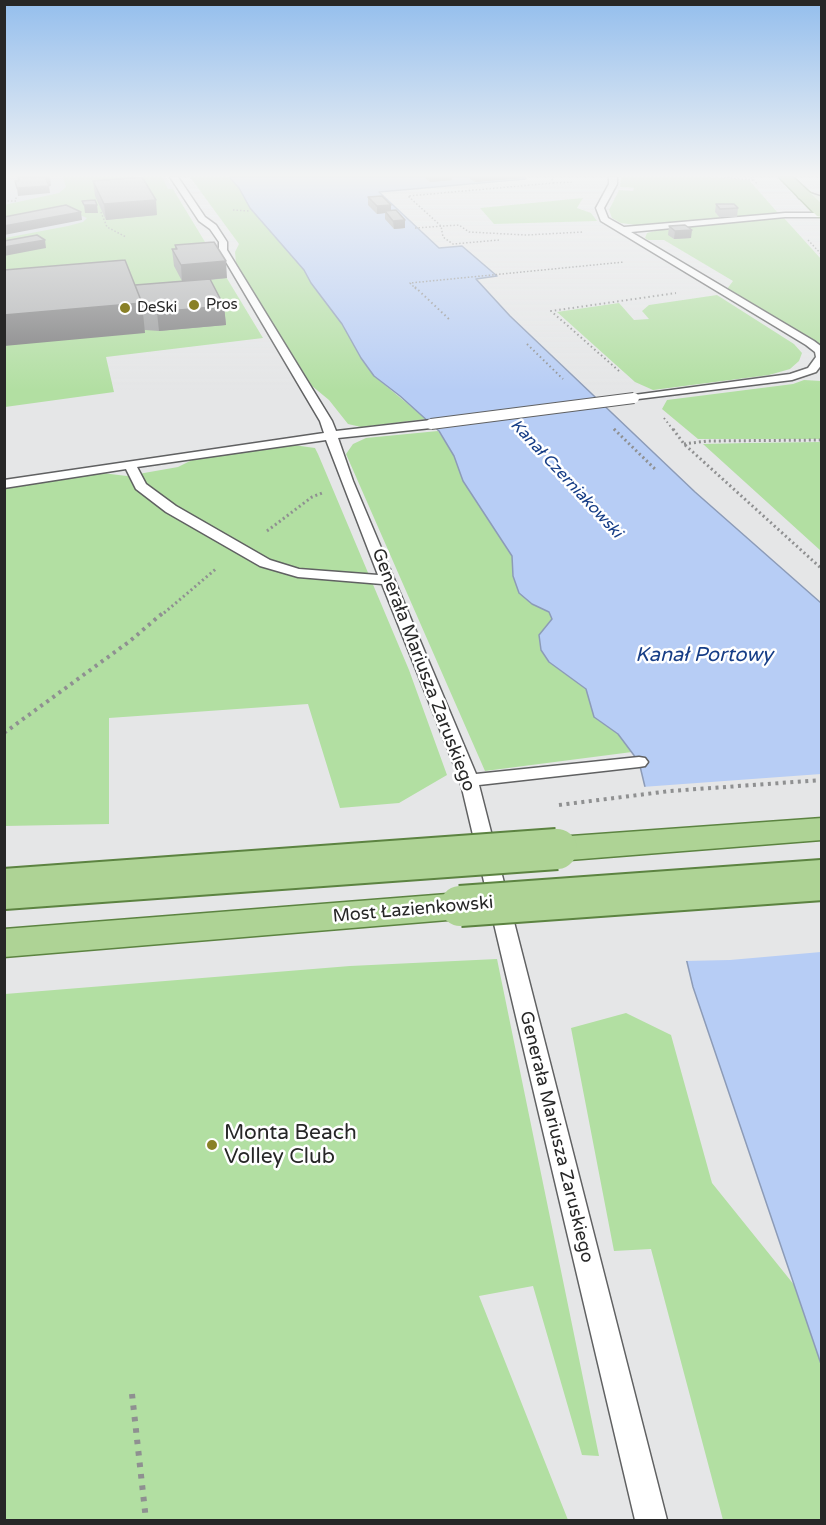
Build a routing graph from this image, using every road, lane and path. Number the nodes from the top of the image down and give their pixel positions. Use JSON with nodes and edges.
{"nodes":[{"id":1,"x":223,"y":248,"type":"edge"},
{"id":2,"x":653,"y":248,"type":"edge"},
{"id":3,"x":669,"y":258,"type":"junction"},
{"id":4,"x":717,"y":288,"type":"junction"},
{"id":5,"x":450,"y":320,"type":"dead end"},
{"id":6,"x":626,"y":378,"type":"dead end"},
{"id":7,"x":658,"y":411,"type":"dead end"},
{"id":8,"x":330,"y":435,"type":"junction"},
{"id":9,"x":822,"y":440,"type":"edge"},
{"id":10,"x":684,"y":444,"type":"junction"},
{"id":11,"x":130,"y":465,"type":"junction"},
{"id":12,"x":347,"y":482,"type":"junction"},
{"id":13,"x":4,"y":484,"type":"edge"},
{"id":14,"x":241,"y":550,"type":"junction"},
{"id":15,"x":822,"y":569,"type":"edge"},
{"id":16,"x":389,"y":580,"type":"junction"},
{"id":17,"x":4,"y":733,"type":"edge"},
{"id":18,"x":639,"y":762,"type":"dead end"},
{"id":19,"x":469,"y":780,"type":"junction"},
{"id":20,"x":822,"y":829,"type":"edge"},
{"id":21,"x":822,"y":880,"type":"edge"},
{"id":22,"x":4,"y":889,"type":"edge"},
{"id":23,"x":4,"y":943,"type":"edge"},
{"id":24,"x":132,"y":1394,"type":"dead end"},
{"id":25,"x":146,"y":1521,"type":"edge"},
{"id":26,"x":651,"y":1521,"type":"edge"}],
"edges":[{"from":1,"to":8,"type":"lane","name":"Generała Mariusza Zaruskiego"},
{"from":2,"to":3,"type":"lane"},
{"from":3,"to":4,"type":"lane"},
{"from":3,"to":5,"type":"path"},
{"from":4,"to":6,"type":"path"},
{"from":4,"to":8,"type":"lane","bridge":true},
{"from":7,"to":10,"type":"path"},
{"from":8,"to":11,"type":"lane"},
{"from":8,"to":12,"type":"lane","name":"Generała Mariusza Zaruskiego"},
{"from":9,"to":10,"type":"path"},
{"from":10,"to":15,"type":"path"},
{"from":11,"to":13,"type":"lane"},
{"from":11,"to":14,"type":"lane"},
{"from":12,"to":14,"type":"path"},
{"from":12,"to":16,"type":"lane","name":"Generała Mariusza Zaruskiego"},
{"from":14,"to":16,"type":"lane"},
{"from":14,"to":17,"type":"path"},
{"from":16,"to":19,"type":"lane","name":"Generała Mariusza Zaruskiego"},
{"from":18,"to":19,"type":"lane"},
{"from":19,"to":26,"type":"lane","name":"Generała Mariusza Zaruskiego"},
{"from":20,"to":22,"type":"main road","bridge":true},
{"from":21,"to":23,"type":"main road","name":"Most Łazienkowski","bridge":true},
{"from":24,"to":25,"type":"path"}]}
